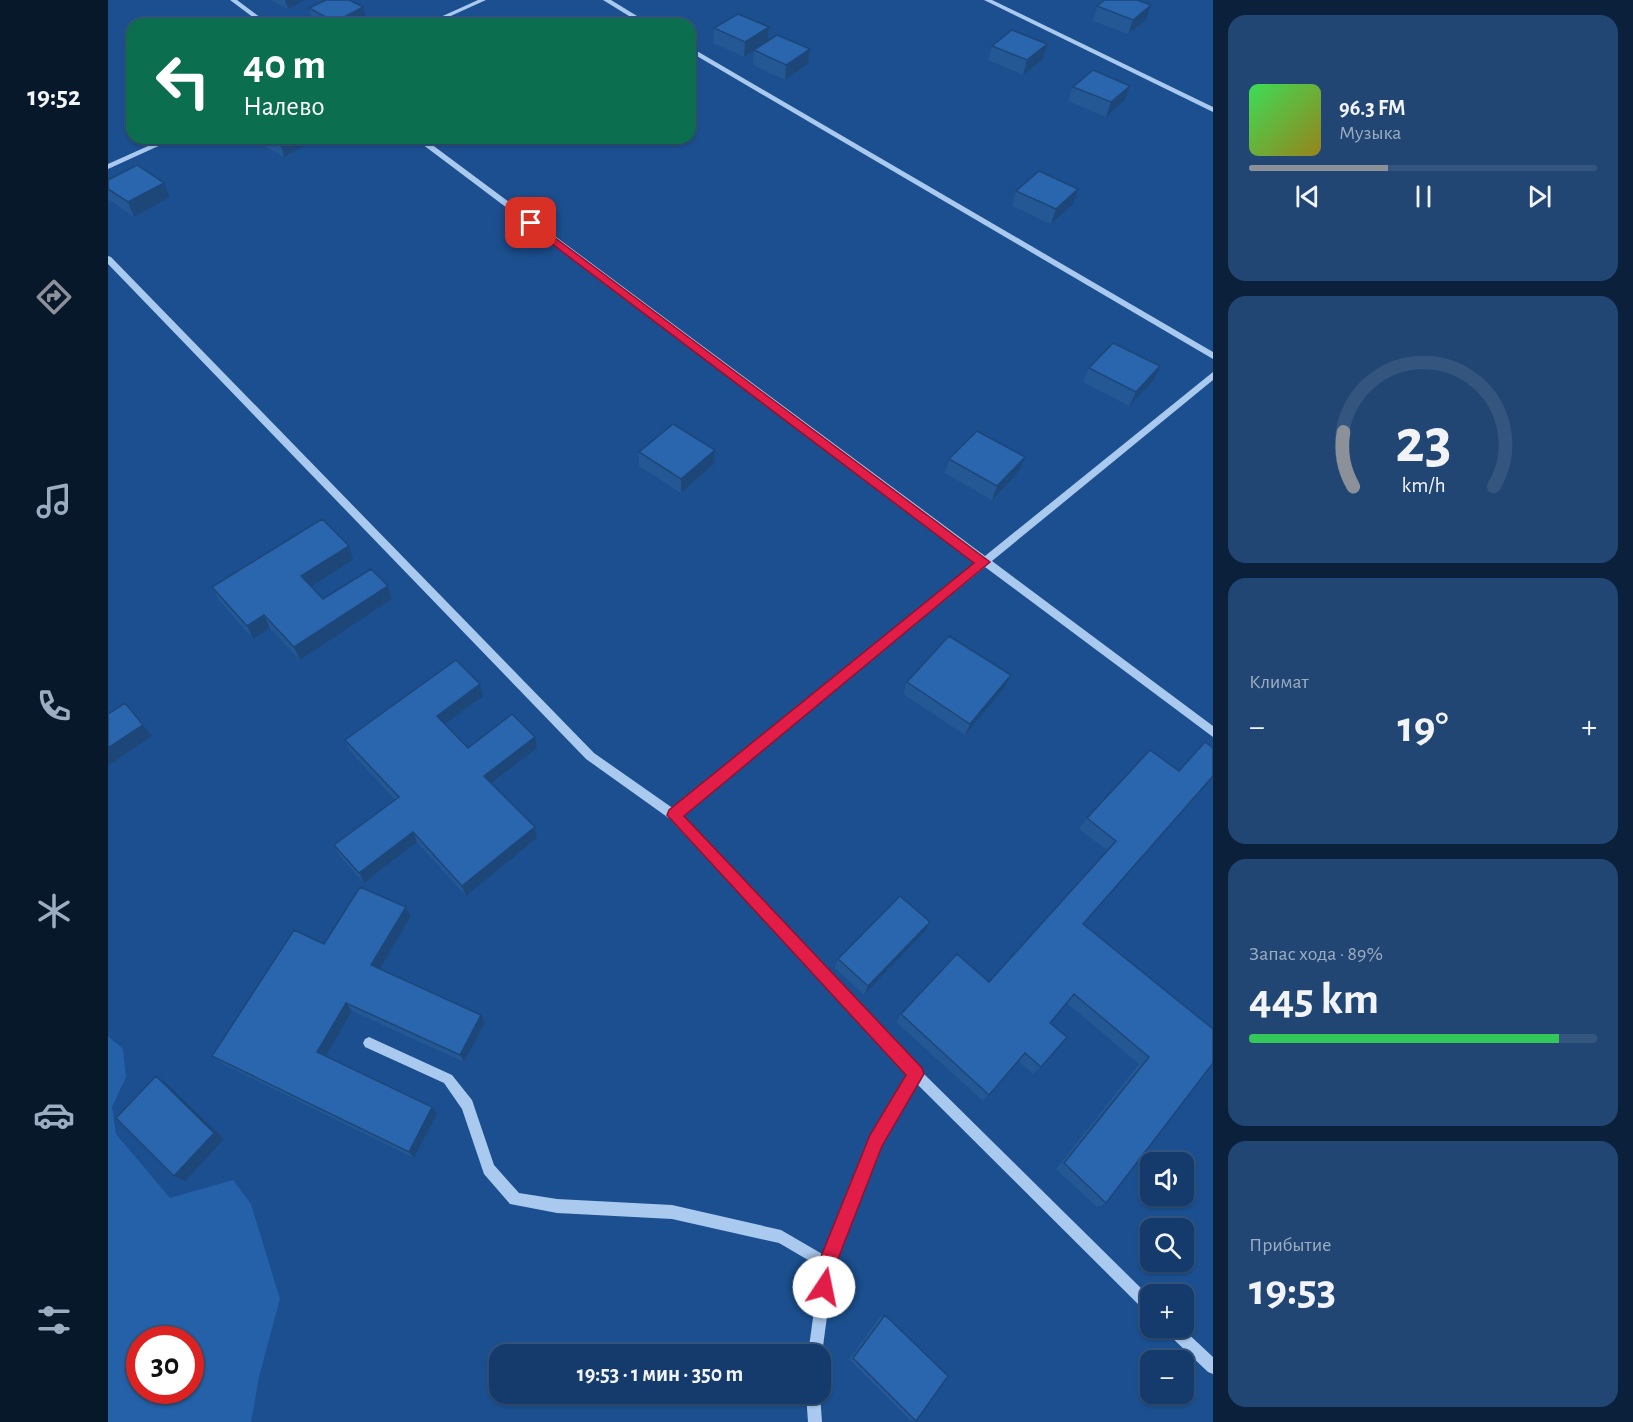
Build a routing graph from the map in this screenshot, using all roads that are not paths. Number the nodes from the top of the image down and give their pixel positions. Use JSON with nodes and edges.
{"nodes":[{"id":1,"x":234,"y":0,"type":"edge"},
{"id":2,"x":483,"y":0,"type":"edge"},
{"id":3,"x":606,"y":0,"type":"edge"},
{"id":4,"x":987,"y":0,"type":"edge"},
{"id":5,"x":258,"y":18,"type":"edge"},
{"id":6,"x":442,"y":18,"type":"edge"},
{"id":7,"x":637,"y":18,"type":"edge"},
{"id":8,"x":696,"y":53,"type":"edge"},
{"id":9,"x":1213,"y":111,"type":"edge"},
{"id":10,"x":159,"y":144,"type":"edge"},
{"id":11,"x":426,"y":144,"type":"edge"},
{"id":12,"x":108,"y":167,"type":"edge"},
{"id":13,"x":108,"y":259,"type":"edge"},
{"id":14,"x":1213,"y":356,"type":"edge"},
{"id":15,"x":1213,"y":375,"type":"edge"},
{"id":16,"x":983,"y":562,"type":"junction"},
{"id":17,"x":1213,"y":732,"type":"edge"},
{"id":18,"x":674,"y":815,"type":"junction"},
{"id":19,"x":369,"y":1042,"type":"dead end"},
{"id":20,"x":916,"y":1074,"type":"junction"},
{"id":21,"x":827,"y":1264,"type":"junction"},
{"id":22,"x":1140,"y":1296,"type":"edge"},
{"id":23,"x":1183,"y":1338,"type":"edge"},
{"id":24,"x":816,"y":1344,"type":"edge"},
{"id":25,"x":1213,"y":1367,"type":"edge"},
{"id":26,"x":814,"y":1404,"type":"edge"},
{"id":27,"x":815,"y":1422,"type":"edge"}],
"edges":[{"from":1,"to":5,"type":"street"},
{"from":2,"to":6,"type":"street"},
{"from":3,"to":7,"type":"street"},
{"from":4,"to":9,"type":"street"},
{"from":8,"to":14,"type":"street"},
{"from":10,"to":12,"type":"street"},
{"from":11,"to":16,"type":"street"},
{"from":13,"to":18,"type":"street"},
{"from":15,"to":16,"type":"street"},
{"from":16,"to":17,"type":"street"},
{"from":16,"to":18,"type":"street"},
{"from":18,"to":20,"type":"street"},
{"from":19,"to":21,"type":"street"},
{"from":20,"to":21,"type":"street"},
{"from":20,"to":22,"type":"street"},
{"from":21,"to":24,"type":"street"},
{"from":23,"to":25,"type":"street"},
{"from":26,"to":27,"type":"street"}]}
